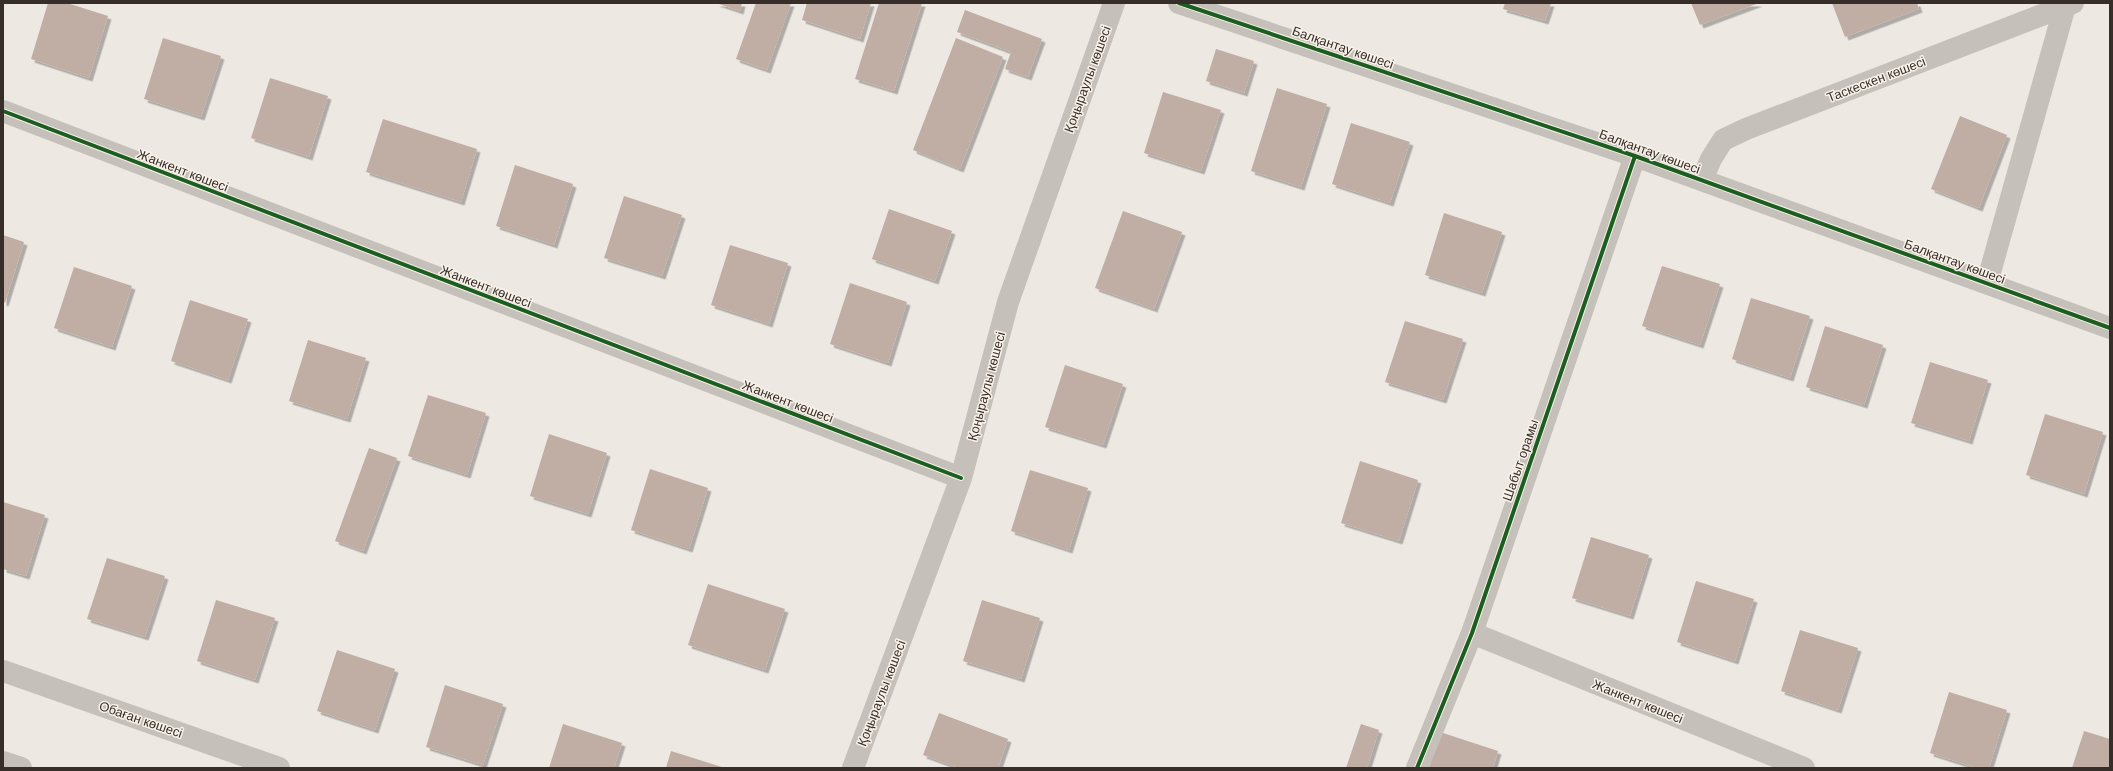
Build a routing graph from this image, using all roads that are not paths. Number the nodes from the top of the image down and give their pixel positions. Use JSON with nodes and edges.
{"nodes":[{"id":1,"x":1114,"y":3,"type":"edge"},
{"id":2,"x":1179,"y":3,"type":"edge"},
{"id":3,"x":2069,"y":5,"type":"edge"},
{"id":4,"x":3,"y":111,"type":"edge"},
{"id":5,"x":1635,"y":156,"type":"junction"},
{"id":6,"x":1702,"y":180,"type":"junction"},
{"id":7,"x":1987,"y":283,"type":"junction"},
{"id":8,"x":2110,"y":328,"type":"edge"},
{"id":9,"x":961,"y":478,"type":"junction"},
{"id":10,"x":1472,"y":633,"type":"junction"},
{"id":11,"x":3,"y":671,"type":"edge"},
{"id":12,"x":3,"y":762,"type":"edge"},
{"id":13,"x":21,"y":768,"type":"edge"},
{"id":14,"x":279,"y":768,"type":"edge"},
{"id":15,"x":853,"y":768,"type":"edge"},
{"id":16,"x":1417,"y":768,"type":"edge"},
{"id":17,"x":1804,"y":768,"type":"edge"}],
"edges":[{"from":1,"to":9,"type":"street","name":"Қоңыраулы көшесі"},
{"from":2,"to":5,"type":"street","name":"Балқантау көшесі"},
{"from":3,"to":6,"type":"street","name":"Таскескен көшесі"},
{"from":3,"to":7,"type":"street"},
{"from":4,"to":9,"type":"street","name":"Жанкент көшесі"},
{"from":5,"to":6,"type":"street","name":"Балқантау көшесі"},
{"from":5,"to":10,"type":"street","name":"Шабыт орамы"},
{"from":6,"to":7,"type":"street","name":"Балқантау көшесі"},
{"from":7,"to":8,"type":"street","name":"Балқантау көшесі"},
{"from":9,"to":15,"type":"street","name":"Қоңыраулы көшесі"},
{"from":10,"to":16,"type":"street","name":"Шабыт орамы"},
{"from":10,"to":17,"type":"street","name":"Жанкент көшесі"},
{"from":11,"to":14,"type":"street","name":"Обаған көшесі"},
{"from":12,"to":13,"type":"street"}]}
